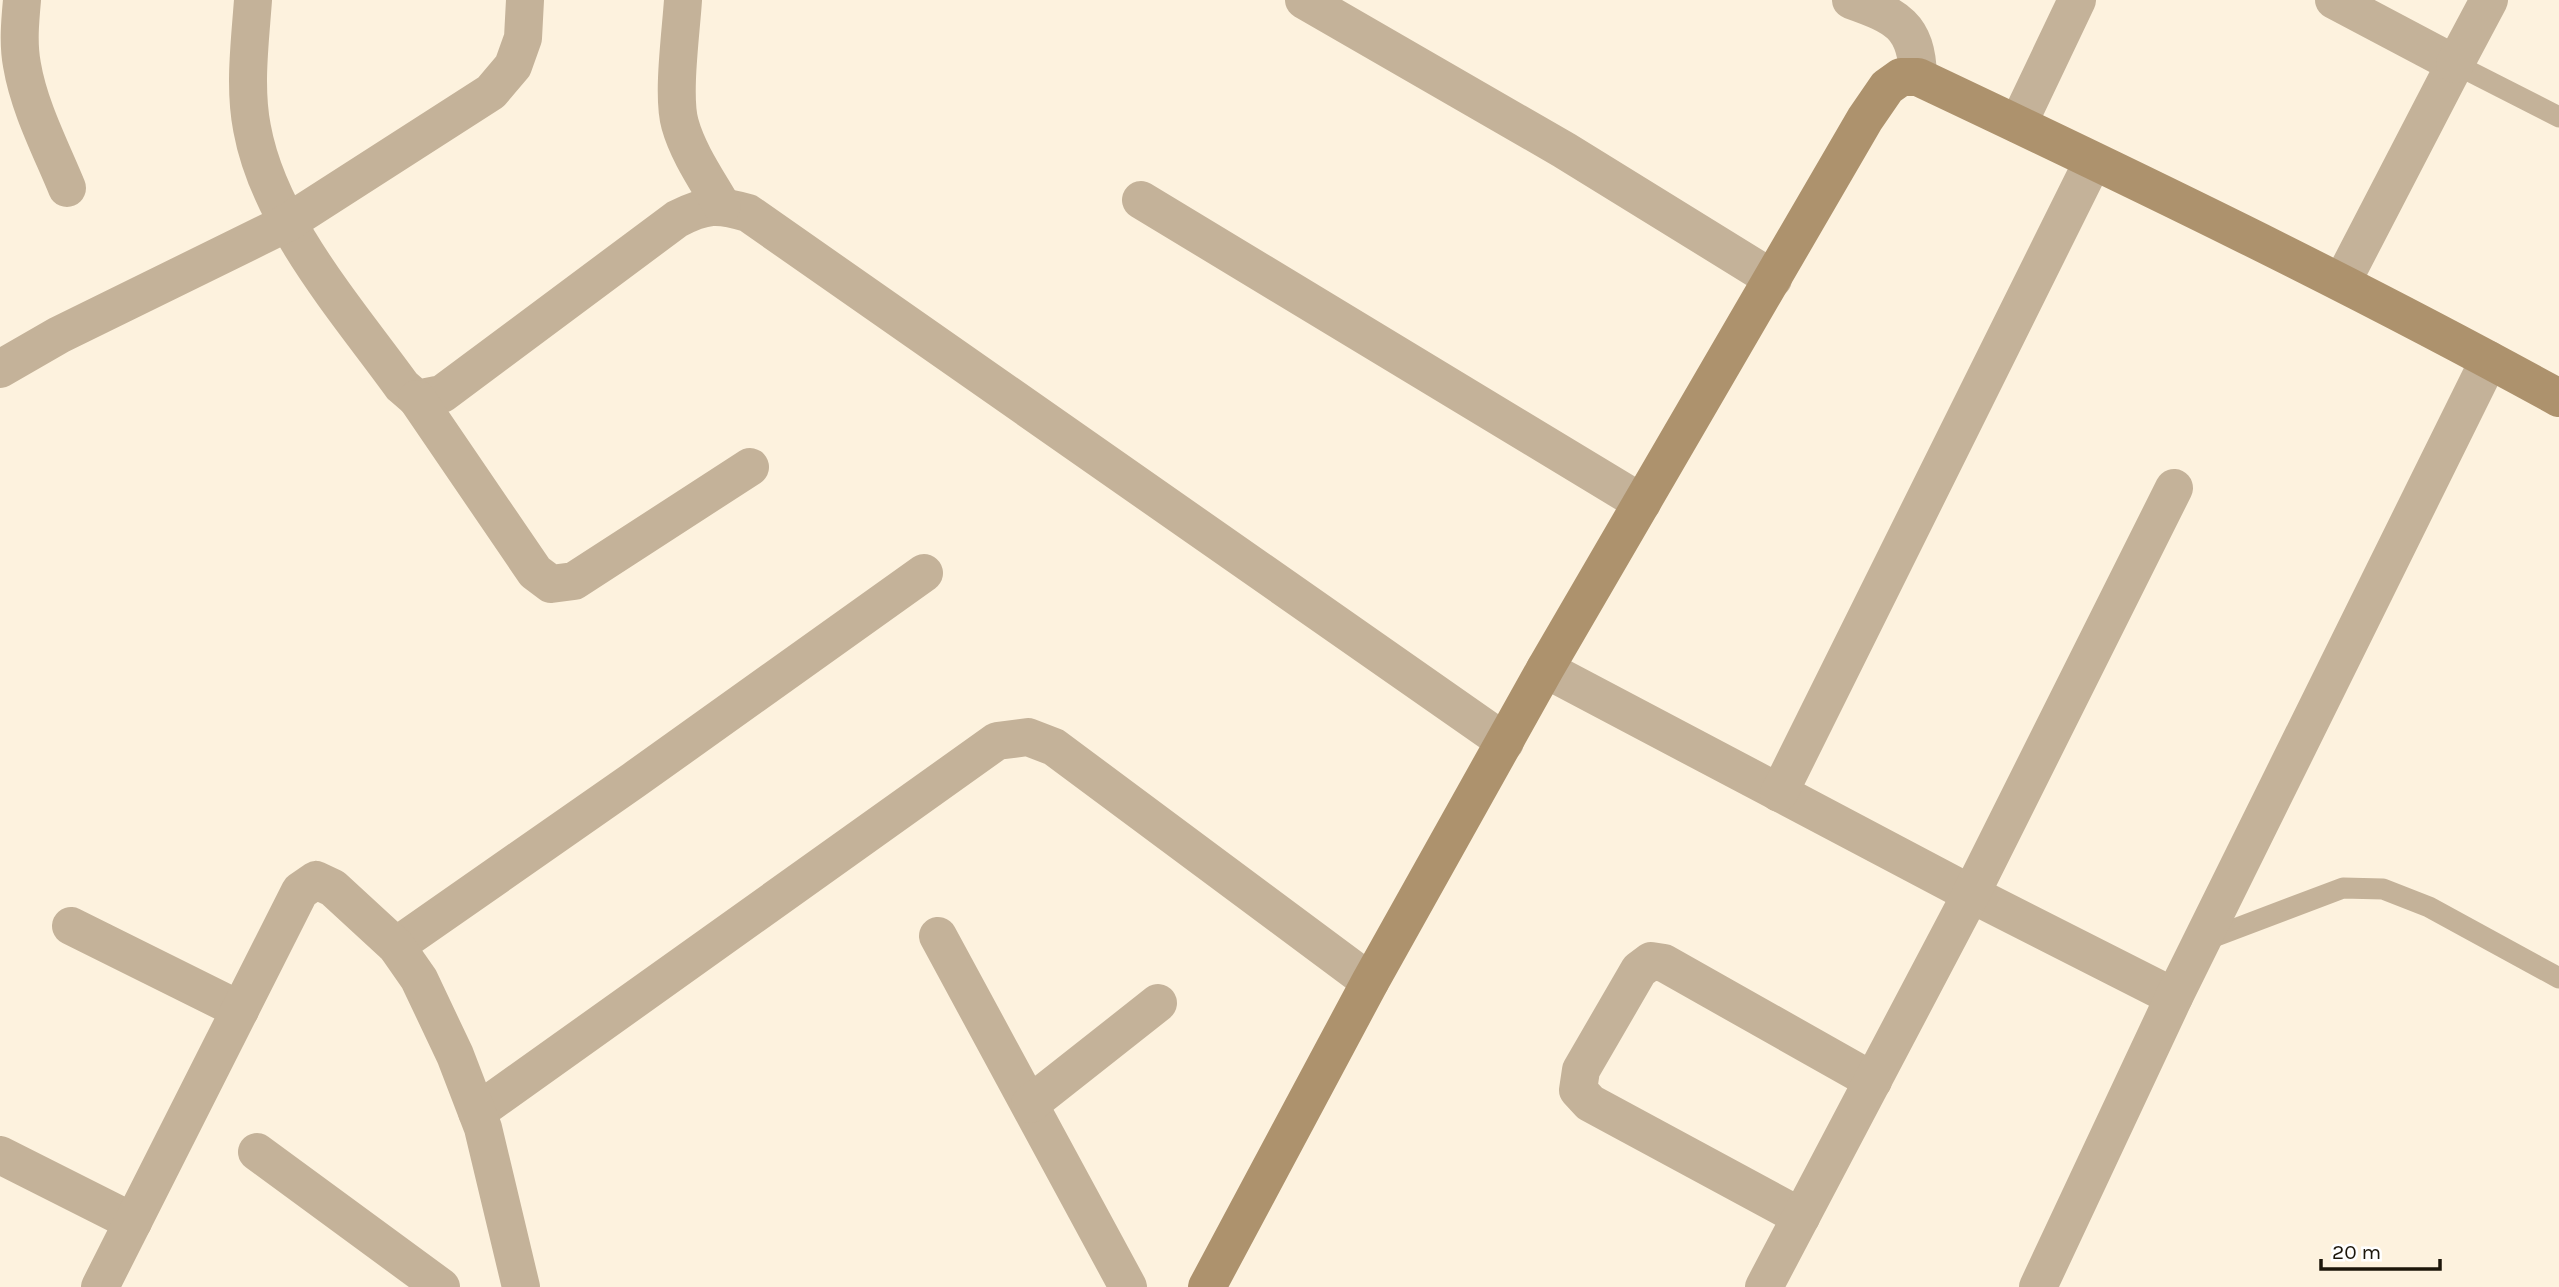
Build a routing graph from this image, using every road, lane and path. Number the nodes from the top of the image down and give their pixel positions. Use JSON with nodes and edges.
{"nodes":[{"id":1,"x":22,"y":0,"type":"edge"},
{"id":2,"x":253,"y":0,"type":"edge"},
{"id":3,"x":525,"y":0,"type":"edge"},
{"id":4,"x":683,"y":0,"type":"edge"},
{"id":5,"x":1304,"y":0,"type":"edge"},
{"id":6,"x":1850,"y":0,"type":"edge"},
{"id":7,"x":2077,"y":0,"type":"edge"},
{"id":8,"x":2334,"y":0,"type":"edge"},
{"id":9,"x":2489,"y":0,"type":"edge"},
{"id":10,"x":1889,"y":6,"type":"edge"},
{"id":11,"x":2455,"y":64,"type":"junction"},
{"id":12,"x":1919,"y":77,"type":"junction"},
{"id":13,"x":2559,"y":117,"type":"edge"},
{"id":14,"x":2018,"y":124,"type":"junction"},
{"id":15,"x":2093,"y":161,"type":"junction"},
{"id":16,"x":67,"y":188,"type":"dead end"},
{"id":17,"x":1141,"y":200,"type":"dead end"},
{"id":18,"x":722,"y":206,"type":"junction"},
{"id":19,"x":288,"y":223,"type":"junction"},
{"id":20,"x":1773,"y":279,"type":"junction"},
{"id":21,"x":2342,"y":282,"type":"junction"},
{"id":22,"x":2489,"y":360,"type":"junction"},
{"id":23,"x":0,"y":369,"type":"edge"},
{"id":24,"x":2559,"y":398,"type":"edge"},
{"id":25,"x":417,"y":399,"type":"junction"},
{"id":26,"x":750,"y":467,"type":"dead end"},
{"id":27,"x":2174,"y":488,"type":"dead end"},
{"id":28,"x":1642,"y":503,"type":"junction"},
{"id":29,"x":924,"y":573,"type":"dead end"},
{"id":30,"x":1545,"y":669,"type":"junction"},
{"id":31,"x":1505,"y":742,"type":"junction"},
{"id":32,"x":1779,"y":793,"type":"junction"},
{"id":33,"x":1971,"y":894,"type":"junction"},
{"id":34,"x":71,"y":926,"type":"dead end"},
{"id":35,"x":938,"y":936,"type":"dead end"},
{"id":36,"x":2203,"y":941,"type":"junction"},
{"id":37,"x":396,"y":946,"type":"junction"},
{"id":38,"x":2559,"y":978,"type":"edge"},
{"id":39,"x":1370,"y":982,"type":"junction"},
{"id":40,"x":2174,"y":997,"type":"junction"},
{"id":41,"x":1158,"y":1003,"type":"dead end"},
{"id":42,"x":240,"y":1010,"type":"junction"},
{"id":43,"x":1873,"y":1081,"type":"junction"},
{"id":44,"x":1030,"y":1104,"type":"junction"},
{"id":45,"x":477,"y":1112,"type":"junction"},
{"id":46,"x":257,"y":1152,"type":"dead end"},
{"id":47,"x":0,"y":1155,"type":"edge"},
{"id":48,"x":1801,"y":1217,"type":"junction"},
{"id":49,"x":133,"y":1222,"type":"junction"},
{"id":50,"x":1214,"y":1284,"type":"edge"},
{"id":51,"x":100,"y":1287,"type":"edge"},
{"id":52,"x":441,"y":1287,"type":"edge"},
{"id":53,"x":521,"y":1287,"type":"edge"},
{"id":54,"x":1128,"y":1287,"type":"edge"},
{"id":55,"x":1764,"y":1287,"type":"edge"},
{"id":56,"x":2038,"y":1287,"type":"edge"}],
"edges":[{"from":1,"to":16,"type":"street"},
{"from":2,"to":19,"type":"street"},
{"from":3,"to":19,"type":"street"},
{"from":4,"to":18,"type":"street"},
{"from":5,"to":20,"type":"street"},
{"from":6,"to":10,"type":"street"},
{"from":7,"to":14,"type":"street"},
{"from":8,"to":11,"type":"street"},
{"from":9,"to":11,"type":"street"},
{"from":10,"to":12,"type":"street"},
{"from":11,"to":13,"type":"lane"},
{"from":11,"to":21,"type":"street"},
{"from":12,"to":14,"type":"street"},
{"from":12,"to":20,"type":"street"},
{"from":14,"to":15,"type":"street"},
{"from":15,"to":21,"type":"street"},
{"from":15,"to":32,"type":"street"},
{"from":17,"to":28,"type":"street"},
{"from":18,"to":25,"type":"street"},
{"from":18,"to":31,"type":"street"},
{"from":19,"to":23,"type":"street"},
{"from":19,"to":25,"type":"street"},
{"from":20,"to":28,"type":"street"},
{"from":21,"to":22,"type":"street"},
{"from":22,"to":24,"type":"street"},
{"from":22,"to":36,"type":"street"},
{"from":25,"to":26,"type":"street"},
{"from":27,"to":33,"type":"street"},
{"from":28,"to":30,"type":"street"},
{"from":29,"to":37,"type":"street"},
{"from":30,"to":31,"type":"street"},
{"from":30,"to":32,"type":"street"},
{"from":31,"to":39,"type":"street"},
{"from":32,"to":33,"type":"street"},
{"from":33,"to":40,"type":"street"},
{"from":33,"to":43,"type":"street"},
{"from":34,"to":42,"type":"street"},
{"from":35,"to":44,"type":"street"},
{"from":36,"to":38,"type":"lane"},
{"from":36,"to":40,"type":"street"},
{"from":37,"to":42,"type":"street"},
{"from":37,"to":45,"type":"street"},
{"from":39,"to":45,"type":"street"},
{"from":39,"to":50,"type":"street"},
{"from":40,"to":56,"type":"street"},
{"from":41,"to":44,"type":"street"},
{"from":42,"to":49,"type":"street"},
{"from":43,"to":48,"type":"street"},
{"from":43,"to":48,"type":"street"},
{"from":44,"to":54,"type":"street"},
{"from":45,"to":53,"type":"street"},
{"from":46,"to":52,"type":"street"},
{"from":47,"to":49,"type":"street"},
{"from":48,"to":55,"type":"street"},
{"from":49,"to":51,"type":"street"}]}
